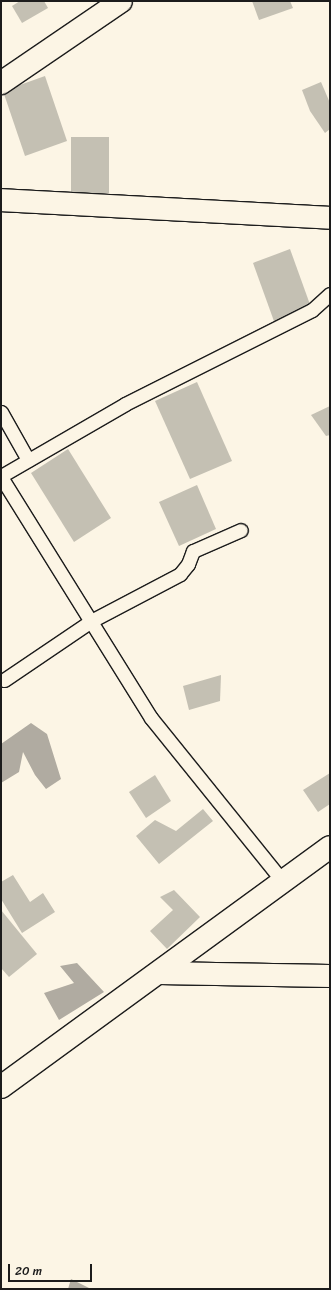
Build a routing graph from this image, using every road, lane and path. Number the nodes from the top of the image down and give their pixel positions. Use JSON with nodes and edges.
{"nodes":[{"id":1,"x":121,"y":1,"type":"edge"},
{"id":2,"x":1,"y":83,"type":"edge"},
{"id":3,"x":1,"y":200,"type":"edge"},
{"id":4,"x":330,"y":218,"type":"edge"},
{"id":5,"x":330,"y":294,"type":"edge"},
{"id":6,"x":1,"y":412,"type":"edge"},
{"id":7,"x":28,"y":460,"type":"junction"},
{"id":8,"x":1,"y":477,"type":"edge"},
{"id":9,"x":241,"y":530,"type":"dead end"},
{"id":10,"x":90,"y":621,"type":"junction"},
{"id":11,"x":4,"y":680,"type":"dead end"},
{"id":12,"x":330,"y":848,"type":"edge"},
{"id":13,"x":284,"y":883,"type":"junction"},
{"id":14,"x":159,"y":973,"type":"junction"},
{"id":15,"x":330,"y":976,"type":"edge"},
{"id":16,"x":1,"y":1087,"type":"edge"}],
"edges":[{"from":1,"to":2,"type":"street"},
{"from":3,"to":4,"type":"street"},
{"from":5,"to":7,"type":"lane"},
{"from":6,"to":7,"type":"lane"},
{"from":7,"to":8,"type":"lane"},
{"from":8,"to":10,"type":"lane"},
{"from":9,"to":10,"type":"lane"},
{"from":10,"to":11,"type":"lane"},
{"from":10,"to":13,"type":"lane"},
{"from":12,"to":13,"type":"street"},
{"from":13,"to":14,"type":"street"},
{"from":14,"to":15,"type":"street"},
{"from":14,"to":16,"type":"street"}]}
